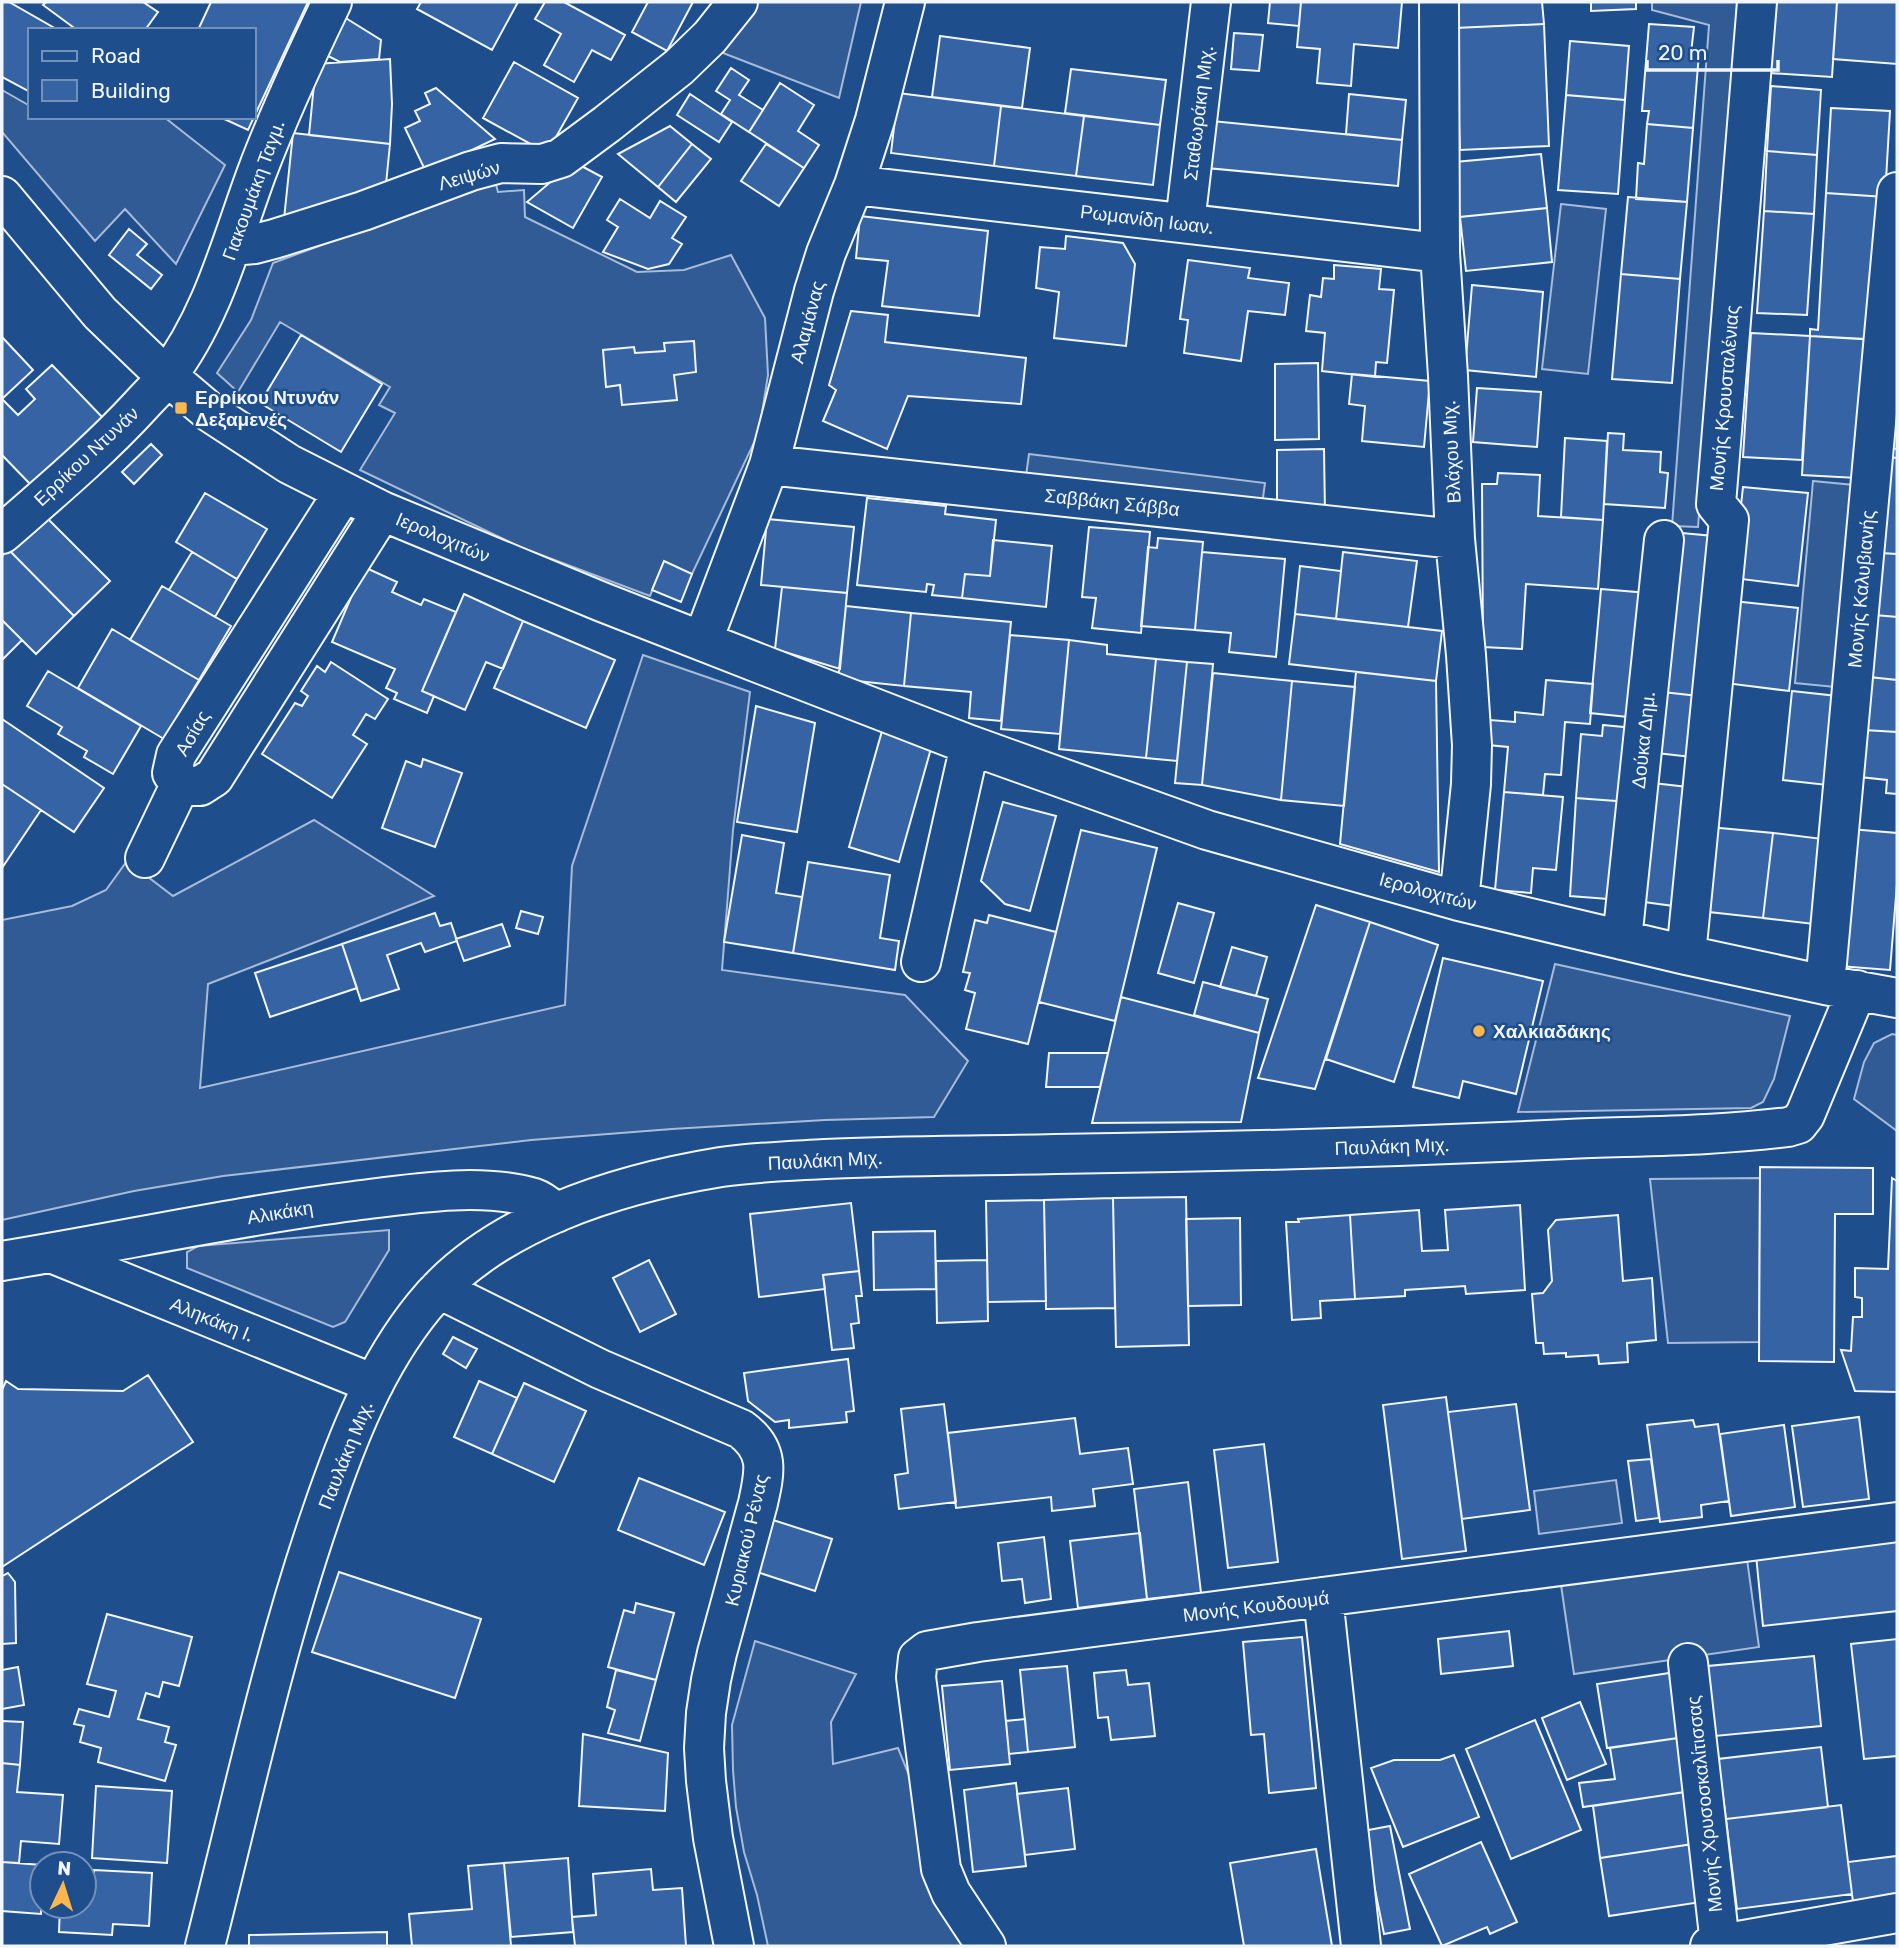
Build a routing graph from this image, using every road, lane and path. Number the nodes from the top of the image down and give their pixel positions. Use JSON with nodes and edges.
{"nodes":[{"id":1,"x":332,"y":2,"type":"edge"},
{"id":2,"x":738,"y":2,"type":"edge"},
{"id":3,"x":905,"y":2,"type":"edge"},
{"id":4,"x":1211,"y":2,"type":"edge"},
{"id":5,"x":1439,"y":2,"type":"edge"},
{"id":6,"x":1757,"y":2,"type":"edge"},
{"id":7,"x":854,"y":185,"type":"junction"},
{"id":8,"x":1897,"y":192,"type":"edge"},
{"id":9,"x":9,"y":218,"type":"edge"},
{"id":10,"x":1185,"y":223,"type":"junction"},
{"id":11,"x":232,"y":246,"type":"junction"},
{"id":12,"x":1440,"y":253,"type":"junction"},
{"id":13,"x":167,"y":376,"type":"junction"},
{"id":14,"x":768,"y":465,"type":"junction"},
{"id":15,"x":343,"y":493,"type":"junction"},
{"id":16,"x":382,"y":511,"type":"junction"},
{"id":17,"x":2,"y":534,"type":"edge"},
{"id":18,"x":1455,"y":539,"type":"junction"},
{"id":19,"x":1664,"y":540,"type":"dead end"},
{"id":20,"x":703,"y":640,"type":"junction"},
{"id":21,"x":970,"y":745,"type":"junction"},
{"id":22,"x":180,"y":785,"type":"junction"},
{"id":23,"x":145,"y":858,"type":"dead end"},
{"id":24,"x":1460,"y":901,"type":"junction"},
{"id":25,"x":1622,"y":940,"type":"junction"},
{"id":26,"x":1686,"y":955,"type":"junction"},
{"id":27,"x":921,"y":962,"type":"dead end"},
{"id":28,"x":1841,"y":988,"type":"junction"},
{"id":29,"x":1897,"y":998,"type":"edge"},
{"id":30,"x":556,"y":1213,"type":"junction"},
{"id":31,"x":51,"y":1253,"type":"junction"},
{"id":32,"x":2,"y":1261,"type":"edge"},
{"id":33,"x":439,"y":1289,"type":"junction"},
{"id":34,"x":374,"y":1384,"type":"junction"},
{"id":35,"x":1897,"y":1522,"type":"edge"},
{"id":36,"x":1323,"y":1597,"type":"junction"},
{"id":37,"x":1688,"y":1663,"type":"dead end"},
{"id":38,"x":1897,"y":1913,"type":"edge"},
{"id":39,"x":1715,"y":1945,"type":"edge"},
{"id":40,"x":205,"y":1946,"type":"edge"},
{"id":41,"x":734,"y":1946,"type":"edge"},
{"id":42,"x":986,"y":1946,"type":"edge"},
{"id":43,"x":1361,"y":1946,"type":"edge"}],
"edges":[{"from":1,"to":11,"type":"street","name":"Γιακουμάκη Ταγμ."},
{"from":2,"to":11,"type":"street","name":"Λειψών"},
{"from":3,"to":7,"type":"street","name":"Αλαμάνας"},
{"from":4,"to":10,"type":"street","name":"Σταθωράκη Μιχ."},
{"from":5,"to":12,"type":"street","name":"Βλάχου Μιχ."},
{"from":6,"to":26,"type":"street","name":"Μονής Κρουσταλένιας"},
{"from":7,"to":10,"type":"street","name":"Ρωμανίδη Ιωαν."},
{"from":7,"to":14,"type":"street","name":"Αλαμάνας"},
{"from":8,"to":28,"type":"street","name":"Μονής Καλυβιανής"},
{"from":9,"to":13,"type":"street","name":"Ιερολοχιτών"},
{"from":10,"to":12,"type":"street","name":"Ρωμανίδη Ιωαν."},
{"from":11,"to":13,"type":"street","name":"Γιακουμάκη Ταγμ."},
{"from":12,"to":18,"type":"street","name":"Βλάχου Μιχ."},
{"from":13,"to":15,"type":"street","name":"Ιερολοχιτών"},
{"from":13,"to":17,"type":"street","name":"Ερρίκου Ντυνάν"},
{"from":14,"to":18,"type":"street","name":"Σαββάκη Σάββα"},
{"from":14,"to":20,"type":"street","name":"Αλαμάνας"},
{"from":15,"to":16,"type":"street","name":"Ιερολοχιτών"},
{"from":15,"to":22,"type":"street","name":"Ασίας"},
{"from":16,"to":20,"type":"street","name":"Ιερολοχιτών"},
{"from":16,"to":22,"type":"street","name":"Ασίας"},
{"from":18,"to":24,"type":"street","name":"Βλάχου Μιχ."},
{"from":19,"to":25,"type":"street","name":"Δούκα Δημ."},
{"from":20,"to":21,"type":"street","name":"Ιερολοχιτών"},
{"from":21,"to":24,"type":"street","name":"Ιερολοχιτών"},
{"from":21,"to":27,"type":"street"},
{"from":22,"to":23,"type":"street"},
{"from":24,"to":25,"type":"street","name":"Ιερολοχιτών"},
{"from":25,"to":26,"type":"street","name":"Ιερολοχιτών"},
{"from":26,"to":28,"type":"street","name":"Ιερολοχιτών"},
{"from":28,"to":29,"type":"street","name":"Ιερολοχιτών"},
{"from":28,"to":30,"type":"street","name":"Παυλάκη Μιχ."},
{"from":30,"to":31,"type":"street","name":"Αλικάκη"},
{"from":30,"to":33,"type":"street","name":"Παυλάκη Μιχ."},
{"from":31,"to":32,"type":"street","name":"Αλικάκη"},
{"from":31,"to":34,"type":"street","name":"Αληκάκη Ι."},
{"from":33,"to":34,"type":"street","name":"Παυλάκη Μιχ."},
{"from":33,"to":41,"type":"street","name":"Κυριακού Ρένας"},
{"from":34,"to":40,"type":"street","name":"Παυλάκη Μιχ."},
{"from":35,"to":36,"type":"street","name":"Μονής Κουδουμά"},
{"from":36,"to":42,"type":"street","name":"Μονής Κουδουμά"},
{"from":36,"to":43,"type":"street"},
{"from":37,"to":39,"type":"street","name":"Μονής Χρυσοσκαλίτισσας"},
{"from":38,"to":39,"type":"street","name":"Μονής Χρυσοσκαλίτισσας"}]}
